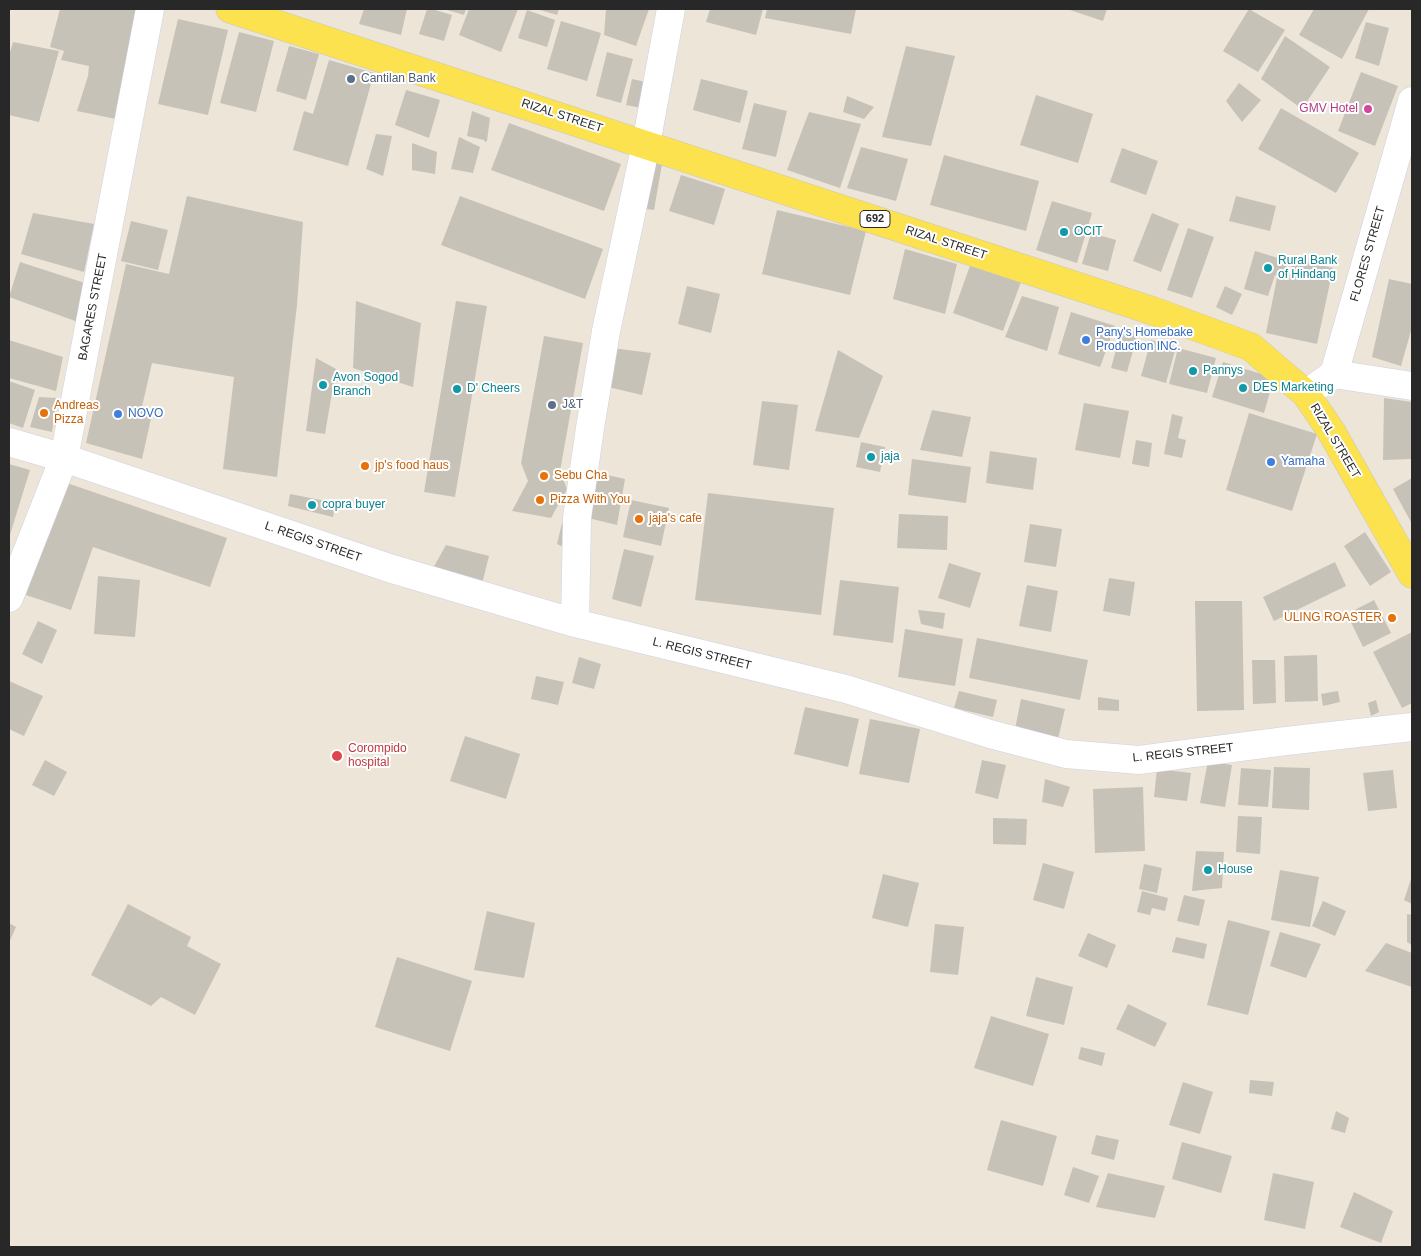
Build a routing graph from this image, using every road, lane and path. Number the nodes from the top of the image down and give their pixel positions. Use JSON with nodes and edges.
{"nodes":[{"id":1,"x":150,"y":9,"type":"edge"},
{"id":2,"x":230,"y":9,"type":"edge"},
{"id":3,"x":672,"y":9,"type":"edge"},
{"id":4,"x":1412,"y":101,"type":"edge"},
{"id":5,"x":646,"y":144,"type":"junction"},
{"id":6,"x":1334,"y":374,"type":"junction"},
{"id":7,"x":1412,"y":386,"type":"edge"},
{"id":8,"x":1306,"y":394,"type":"junction"},
{"id":9,"x":9,"y":442,"type":"edge"},
{"id":10,"x":64,"y":458,"type":"junction"},
{"id":11,"x":1412,"y":574,"type":"edge"},
{"id":12,"x":9,"y":598,"type":"edge"},
{"id":13,"x":575,"y":623,"type":"junction"},
{"id":14,"x":1412,"y":727,"type":"edge"}],
"edges":[{"from":1,"to":10,"type":"street","name":"BAGARES STREET"},
{"from":2,"to":5,"type":"main road","name":"RIZAL STREET","number":"692"},
{"from":3,"to":5,"type":"street"},
{"from":4,"to":6,"type":"street","name":"FLORES STREET"},
{"from":5,"to":8,"type":"main road","name":"RIZAL STREET","number":"692"},
{"from":5,"to":13,"type":"street"},
{"from":6,"to":7,"type":"street"},
{"from":6,"to":8,"type":"street"},
{"from":8,"to":11,"type":"main road","name":"RIZAL STREET","number":"692"},
{"from":9,"to":10,"type":"street","name":"L. REGIS STREET"},
{"from":10,"to":12,"type":"street","name":"BAGARES STREET"},
{"from":10,"to":13,"type":"street","name":"L. REGIS STREET"},
{"from":13,"to":14,"type":"street","name":"L. REGIS STREET"}]}
